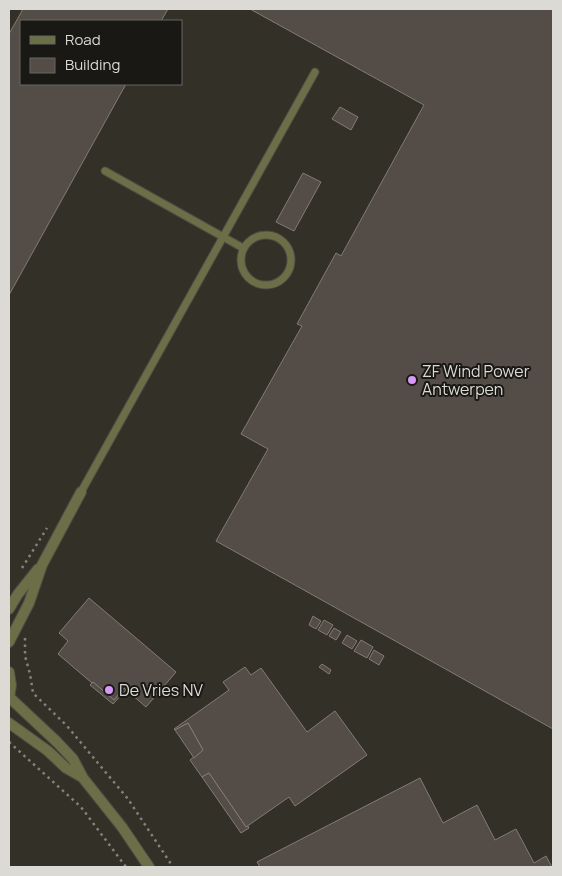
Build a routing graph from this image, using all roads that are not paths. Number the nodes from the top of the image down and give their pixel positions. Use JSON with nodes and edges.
{"nodes":[{"id":1,"x":315,"y":72,"type":"dead end"},
{"id":2,"x":105,"y":171,"type":"dead end"},
{"id":3,"x":224,"y":236,"type":"junction"},
{"id":4,"x":243,"y":248,"type":"junction"},
{"id":5,"x":81,"y":492,"type":"joint"},
{"id":6,"x":42,"y":565,"type":"junction"},
{"id":7,"x":9,"y":610,"type":"edge"},
{"id":8,"x":9,"y":642,"type":"edge"},
{"id":9,"x":9,"y":672,"type":"edge"},
{"id":10,"x":9,"y":698,"type":"edge"},
{"id":11,"x":9,"y":723,"type":"edge"},
{"id":12,"x":83,"y":778,"type":"junction"},
{"id":13,"x":149,"y":867,"type":"edge"}],
"edges":[{"from":1,"to":3,"type":"lane"},
{"from":2,"to":3,"type":"lane"},
{"from":3,"to":4,"type":"lane"},
{"from":3,"to":5,"type":"lane"},
{"from":4,"to":4,"type":"lane"},
{"from":5,"to":6,"type":"street"},
{"from":6,"to":7,"type":"street"},
{"from":6,"to":8,"type":"street"},
{"from":9,"to":10,"type":"street"},
{"from":10,"to":12,"type":"street"},
{"from":11,"to":12,"type":"street"},
{"from":12,"to":13,"type":"street"}]}
